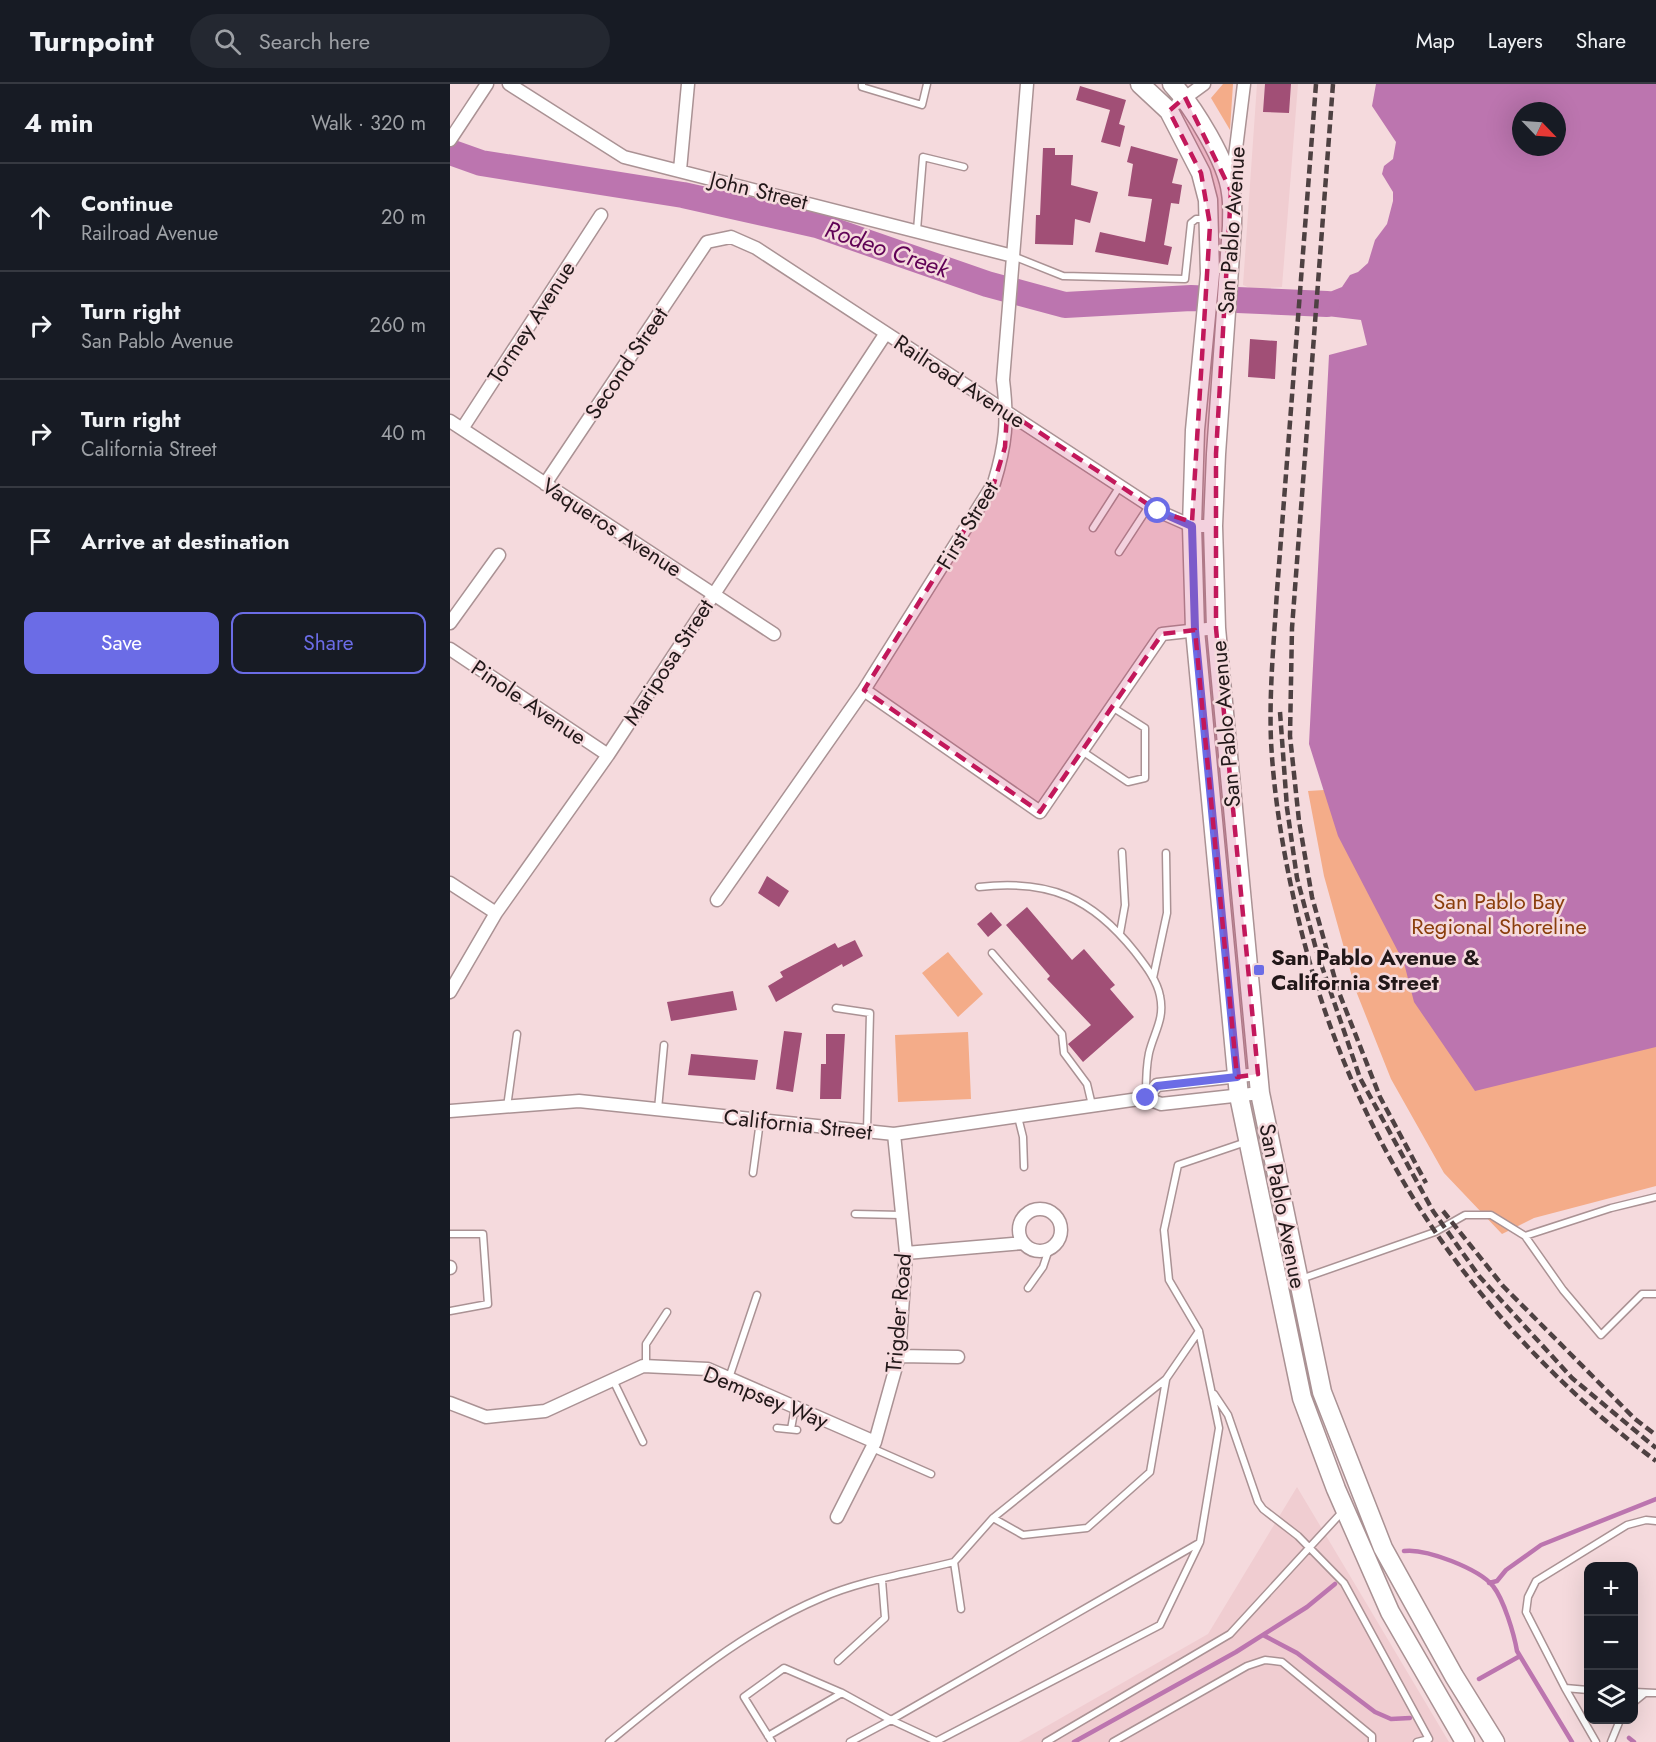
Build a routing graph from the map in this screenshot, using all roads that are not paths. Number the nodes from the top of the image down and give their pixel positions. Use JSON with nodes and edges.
{"nodes":[{"id":1,"x":487,"y":84,"type":"edge"},
{"id":2,"x":509,"y":84,"type":"edge"},
{"id":3,"x":688,"y":84,"type":"edge"},
{"id":4,"x":862,"y":84,"type":"edge"},
{"id":5,"x":927,"y":84,"type":"edge"},
{"id":6,"x":1027,"y":84,"type":"edge"},
{"id":7,"x":1140,"y":84,"type":"edge"},
{"id":8,"x":1172,"y":84,"type":"edge"},
{"id":9,"x":1204,"y":84,"type":"edge"},
{"id":10,"x":1244,"y":84,"type":"edge"},
{"id":11,"x":1185,"y":97,"type":"junction"},
{"id":12,"x":1169,"y":111,"type":"junction"},
{"id":13,"x":450,"y":140,"type":"edge"},
{"id":14,"x":964,"y":167,"type":"dead end"},
{"id":15,"x":680,"y":170,"type":"junction"},
{"id":16,"x":1231,"y":191,"type":"junction"},
{"id":17,"x":601,"y":215,"type":"dead end"},
{"id":18,"x":1210,"y":219,"type":"junction"},
{"id":19,"x":917,"y":231,"type":"junction"},
{"id":20,"x":707,"y":242,"type":"joint"},
{"id":21,"x":1013,"y":256,"type":"junction"},
{"id":22,"x":1219,"y":275,"type":"junction"},
{"id":23,"x":886,"y":333,"type":"junction"},
{"id":24,"x":1007,"y":411,"type":"junction"},
{"id":25,"x":450,"y":421,"type":"edge"},
{"id":26,"x":462,"y":429,"type":"junction"},
{"id":27,"x":545,"y":483,"type":"junction"},
{"id":28,"x":1120,"y":486,"type":"junction"},
{"id":29,"x":1149,"y":505,"type":"junction"},
{"id":30,"x":1192,"y":526,"type":"junction"},
{"id":31,"x":1213,"y":526,"type":"junction"},
{"id":32,"x":1093,"y":528,"type":"dead end"},
{"id":33,"x":1119,"y":552,"type":"dead end"},
{"id":34,"x":499,"y":555,"type":"dead end"},
{"id":35,"x":712,"y":593,"type":"junction"},
{"id":36,"x":450,"y":624,"type":"edge"},
{"id":37,"x":1216,"y":628,"type":"junction"},
{"id":38,"x":1195,"y":630,"type":"junction"},
{"id":39,"x":774,"y":634,"type":"dead end"},
{"id":40,"x":450,"y":649,"type":"edge"},
{"id":41,"x":864,"y":690,"type":"junction"},
{"id":42,"x":1112,"y":707,"type":"junction"},
{"id":43,"x":1082,"y":751,"type":"junction"},
{"id":44,"x":608,"y":755,"type":"junction"},
{"id":45,"x":1122,"y":852,"type":"dead end"},
{"id":46,"x":1166,"y":853,"type":"dead end"},
{"id":47,"x":450,"y":883,"type":"edge"},
{"id":48,"x":980,"y":887,"type":"dead end"},
{"id":49,"x":717,"y":900,"type":"dead end"},
{"id":50,"x":496,"y":913,"type":"junction"},
{"id":51,"x":1120,"y":933,"type":"junction"},
{"id":52,"x":992,"y":953,"type":"dead end"},
{"id":53,"x":1153,"y":979,"type":"junction"},
{"id":54,"x":450,"y":992,"type":"edge"},
{"id":55,"x":836,"y":1008,"type":"dead end"},
{"id":56,"x":517,"y":1034,"type":"dead end"},
{"id":57,"x":664,"y":1045,"type":"dead end"},
{"id":58,"x":1258,"y":1074,"type":"junction"},
{"id":59,"x":1237,"y":1077,"type":"junction"},
{"id":60,"x":1260,"y":1093,"type":"junction"},
{"id":61,"x":1239,"y":1096,"type":"junction"},
{"id":62,"x":1146,"y":1098,"type":"junction"},
{"id":63,"x":1092,"y":1105,"type":"junction"},
{"id":64,"x":507,"y":1107,"type":"junction"},
{"id":65,"x":658,"y":1109,"type":"junction"},
{"id":66,"x":450,"y":1112,"type":"edge"},
{"id":67,"x":1018,"y":1116,"type":"junction"},
{"id":68,"x":760,"y":1120,"type":"junction"},
{"id":69,"x":867,"y":1131,"type":"junction"},
{"id":70,"x":894,"y":1134,"type":"junction"},
{"id":71,"x":1249,"y":1141,"type":"junction"},
{"id":72,"x":1024,"y":1167,"type":"dead end"},
{"id":73,"x":753,"y":1173,"type":"dead end"},
{"id":74,"x":1656,"y":1197,"type":"edge"},
{"id":75,"x":855,"y":1214,"type":"dead end"},
{"id":76,"x":902,"y":1215,"type":"junction"},
{"id":77,"x":450,"y":1234,"type":"edge"},
{"id":78,"x":1525,"y":1236,"type":"junction"},
{"id":79,"x":1023,"y":1243,"type":"junction"},
{"id":80,"x":1049,"y":1249,"type":"junction"},
{"id":81,"x":906,"y":1253,"type":"junction"},
{"id":82,"x":1298,"y":1280,"type":"junction"},
{"id":83,"x":1278,"y":1287,"type":"junction"},
{"id":84,"x":1028,"y":1288,"type":"dead end"},
{"id":85,"x":1656,"y":1294,"type":"edge"},
{"id":86,"x":757,"y":1295,"type":"dead end"},
{"id":87,"x":450,"y":1311,"type":"edge"},
{"id":88,"x":667,"y":1312,"type":"dead end"},
{"id":89,"x":1199,"y":1331,"type":"junction"},
{"id":90,"x":899,"y":1356,"type":"junction"},
{"id":91,"x":957,"y":1357,"type":"dead end"},
{"id":92,"x":646,"y":1366,"type":"junction"},
{"id":93,"x":729,"y":1378,"type":"junction"},
{"id":94,"x":1166,"y":1379,"type":"junction"},
{"id":95,"x":612,"y":1380,"type":"junction"},
{"id":96,"x":1211,"y":1390,"type":"junction"},
{"id":97,"x":450,"y":1403,"type":"edge"},
{"id":98,"x":795,"y":1407,"type":"junction"},
{"id":99,"x":777,"y":1428,"type":"dead end"},
{"id":100,"x":643,"y":1442,"type":"dead end"},
{"id":101,"x":874,"y":1445,"type":"junction"},
{"id":102,"x":931,"y":1474,"type":"dead end"},
{"id":103,"x":1346,"y":1508,"type":"junction"},
{"id":104,"x":837,"y":1517,"type":"dead end"},
{"id":105,"x":993,"y":1518,"type":"junction"},
{"id":106,"x":1656,"y":1521,"type":"edge"},
{"id":107,"x":1200,"y":1542,"type":"junction"},
{"id":108,"x":1308,"y":1549,"type":"junction"},
{"id":109,"x":954,"y":1562,"type":"junction"},
{"id":110,"x":882,"y":1580,"type":"junction"},
{"id":111,"x":961,"y":1609,"type":"dead end"},
{"id":112,"x":838,"y":1661,"type":"dead end"},
{"id":113,"x":1565,"y":1688,"type":"junction"},
{"id":114,"x":1584,"y":1690,"type":"edge"},
{"id":115,"x":1638,"y":1692,"type":"edge"},
{"id":116,"x":842,"y":1693,"type":"junction"},
{"id":117,"x":1646,"y":1693,"type":"junction"},
{"id":118,"x":1656,"y":1693,"type":"edge"},
{"id":119,"x":1638,"y":1699,"type":"edge"},
{"id":120,"x":891,"y":1720,"type":"junction"},
{"id":121,"x":1618,"y":1724,"type":"edge"},
{"id":122,"x":770,"y":1739,"type":"edge"},
{"id":123,"x":609,"y":1742,"type":"edge"},
{"id":124,"x":850,"y":1742,"type":"edge"},
{"id":125,"x":936,"y":1742,"type":"edge"},
{"id":126,"x":1046,"y":1742,"type":"edge"},
{"id":127,"x":1113,"y":1742,"type":"edge"},
{"id":128,"x":1372,"y":1742,"type":"edge"},
{"id":129,"x":1418,"y":1742,"type":"edge"},
{"id":130,"x":1465,"y":1742,"type":"edge"},
{"id":131,"x":1495,"y":1742,"type":"edge"},
{"id":132,"x":1596,"y":1742,"type":"edge"},
{"id":133,"x":1611,"y":1742,"type":"edge"}],
"edges":[{"from":1,"to":13,"type":"street"},
{"from":2,"to":15,"type":"street"},
{"from":3,"to":15,"type":"street"},
{"from":4,"to":5,"type":"lane"},
{"from":6,"to":21,"type":"street","name":"First Street"},
{"from":7,"to":12,"type":"main road","name":"San Pablo Avenue"},
{"from":8,"to":11,"type":"main road"},
{"from":9,"to":11,"type":"street"},
{"from":10,"to":16,"type":"street","name":"San Pablo Avenue"},
{"from":11,"to":12,"type":"street"},
{"from":11,"to":16,"type":"main road"},
{"from":12,"to":18,"type":"main road","name":"San Pablo Avenue"},
{"from":14,"to":19,"type":"lane"},
{"from":15,"to":19,"type":"street","name":"John Street"},
{"from":16,"to":22,"type":"main road","name":"San Pablo Avenue"},
{"from":17,"to":26,"type":"street","name":"Tormey Avenue"},
{"from":18,"to":21,"type":"lane"},
{"from":18,"to":22,"type":"main road","name":"San Pablo Avenue"},
{"from":19,"to":21,"type":"street","name":"John Street"},
{"from":20,"to":23,"type":"street","name":"Railroad Avenue"},
{"from":20,"to":27,"type":"street","name":"Second Street"},
{"from":21,"to":24,"type":"street","name":"First Street"},
{"from":22,"to":30,"type":"main road","name":"San Pablo Avenue"},
{"from":22,"to":31,"type":"main road","name":"San Pablo Avenue"},
{"from":23,"to":24,"type":"street","name":"Railroad Avenue"},
{"from":23,"to":35,"type":"street","name":"Mariposa Street"},
{"from":24,"to":28,"type":"street","name":"Railroad Avenue"},
{"from":24,"to":41,"type":"street","name":"First Street"},
{"from":25,"to":26,"type":"street","name":"Vaqueros Avenue"},
{"from":26,"to":27,"type":"street","name":"Vaqueros Avenue"},
{"from":27,"to":35,"type":"street","name":"Vaqueros Avenue"},
{"from":28,"to":29,"type":"street","name":"Railroad Avenue"},
{"from":28,"to":32,"type":"lane"},
{"from":29,"to":30,"type":"street","name":"Railroad Avenue"},
{"from":29,"to":33,"type":"lane"},
{"from":30,"to":31,"type":"street","name":"Railroad Avenue"},
{"from":30,"to":38,"type":"main road","name":"San Pablo Avenue"},
{"from":31,"to":37,"type":"main road","name":"San Pablo Avenue"},
{"from":34,"to":36,"type":"street"},
{"from":35,"to":39,"type":"street","name":"Vaqueros Avenue"},
{"from":35,"to":44,"type":"street","name":"Mariposa Street"},
{"from":37,"to":38,"type":"street","name":"San Pablo Avenue"},
{"from":37,"to":58,"type":"main road","name":"San Pablo Avenue"},
{"from":38,"to":42,"type":"street","name":"San Pablo Avenue"},
{"from":38,"to":59,"type":"main road","name":"San Pablo Avenue"},
{"from":40,"to":44,"type":"street","name":"Pinole Avenue"},
{"from":41,"to":43,"type":"street","name":"San Pablo Avenue"},
{"from":41,"to":49,"type":"street","name":"First Street"},
{"from":42,"to":43,"type":"street","name":"San Pablo Avenue"},
{"from":42,"to":43,"type":"lane"},
{"from":44,"to":50,"type":"street","name":"Mariposa Street"},
{"from":45,"to":51,"type":"lane"},
{"from":46,"to":53,"type":"lane"},
{"from":47,"to":50,"type":"street"},
{"from":48,"to":51,"type":"lane"},
{"from":50,"to":54,"type":"street","name":"Mariposa Street"},
{"from":51,"to":53,"type":"lane"},
{"from":52,"to":63,"type":"lane"},
{"from":53,"to":62,"type":"lane"},
{"from":55,"to":69,"type":"lane"},
{"from":56,"to":64,"type":"lane"},
{"from":57,"to":65,"type":"lane"},
{"from":58,"to":59,"type":"street","name":"California Street"},
{"from":58,"to":60,"type":"main road","name":"San Pablo Avenue"},
{"from":59,"to":61,"type":"main road","name":"San Pablo Avenue"},
{"from":59,"to":62,"type":"street","name":"California Street"},
{"from":60,"to":61,"type":"street","name":"California Street"},
{"from":60,"to":82,"type":"main road","name":"San Pablo Avenue"},
{"from":61,"to":62,"type":"street","name":"California Street"},
{"from":61,"to":71,"type":"main road","name":"San Pablo Avenue"},
{"from":62,"to":63,"type":"street","name":"California Street"},
{"from":63,"to":67,"type":"street","name":"California Street"},
{"from":64,"to":65,"type":"street","name":"California Street"},
{"from":64,"to":66,"type":"street","name":"California Street"},
{"from":65,"to":68,"type":"street","name":"California Street"},
{"from":67,"to":70,"type":"street","name":"California Street"},
{"from":67,"to":72,"type":"lane"},
{"from":68,"to":69,"type":"street","name":"California Street"},
{"from":68,"to":73,"type":"lane"},
{"from":69,"to":70,"type":"street","name":"California Street"},
{"from":70,"to":76,"type":"street","name":"Trigder Road"},
{"from":71,"to":83,"type":"main road","name":"San Pablo Avenue"},
{"from":71,"to":89,"type":"lane"},
{"from":74,"to":78,"type":"lane"},
{"from":75,"to":76,"type":"lane"},
{"from":76,"to":81,"type":"street","name":"Trigder Road"},
{"from":77,"to":87,"type":"lane"},
{"from":78,"to":82,"type":"lane"},
{"from":78,"to":85,"type":"lane"},
{"from":79,"to":80,"type":"street"},
{"from":79,"to":80,"type":"street"},
{"from":79,"to":81,"type":"street"},
{"from":80,"to":84,"type":"lane"},
{"from":81,"to":90,"type":"street","name":"Trigder Road"},
{"from":82,"to":83,"type":"lane"},
{"from":82,"to":131,"type":"main road","name":"San Pablo Avenue"},
{"from":83,"to":103,"type":"main road","name":"San Pablo Avenue"},
{"from":86,"to":93,"type":"lane"},
{"from":88,"to":92,"type":"lane"},
{"from":89,"to":94,"type":"lane"},
{"from":89,"to":96,"type":"lane"},
{"from":90,"to":91,"type":"street"},
{"from":90,"to":101,"type":"street","name":"Trigder Road"},
{"from":92,"to":93,"type":"street","name":"Dempsey Way"},
{"from":92,"to":95,"type":"street","name":"Dempsey Way"},
{"from":93,"to":98,"type":"street","name":"Dempsey Way"},
{"from":94,"to":105,"type":"lane"},
{"from":94,"to":105,"type":"lane"},
{"from":95,"to":97,"type":"street","name":"Dempsey Way"},
{"from":95,"to":100,"type":"lane"},
{"from":96,"to":107,"type":"lane"},
{"from":96,"to":108,"type":"lane"},
{"from":98,"to":99,"type":"lane"},
{"from":98,"to":101,"type":"street","name":"Dempsey Way"},
{"from":101,"to":102,"type":"lane"},
{"from":101,"to":104,"type":"street","name":"Trigder Road"},
{"from":103,"to":108,"type":"lane"},
{"from":103,"to":130,"type":"main road","name":"San Pablo Avenue"},
{"from":105,"to":109,"type":"lane"},
{"from":106,"to":113,"type":"lane"},
{"from":107,"to":120,"type":"lane"},
{"from":107,"to":125,"type":"lane"},
{"from":108,"to":126,"type":"lane"},
{"from":108,"to":129,"type":"lane"},
{"from":109,"to":110,"type":"lane"},
{"from":109,"to":111,"type":"lane"},
{"from":110,"to":112,"type":"lane"},
{"from":110,"to":123,"type":"lane"},
{"from":113,"to":114,"type":"lane"},
{"from":113,"to":132,"type":"lane"},
{"from":115,"to":117,"type":"lane"},
{"from":116,"to":120,"type":"lane"},
{"from":116,"to":122,"type":"lane"},
{"from":116,"to":122,"type":"lane"},
{"from":117,"to":118,"type":"lane"},
{"from":117,"to":119,"type":"lane"},
{"from":120,"to":124,"type":"lane"},
{"from":120,"to":125,"type":"lane"},
{"from":121,"to":133,"type":"lane"},
{"from":127,"to":128,"type":"lane"}]}
